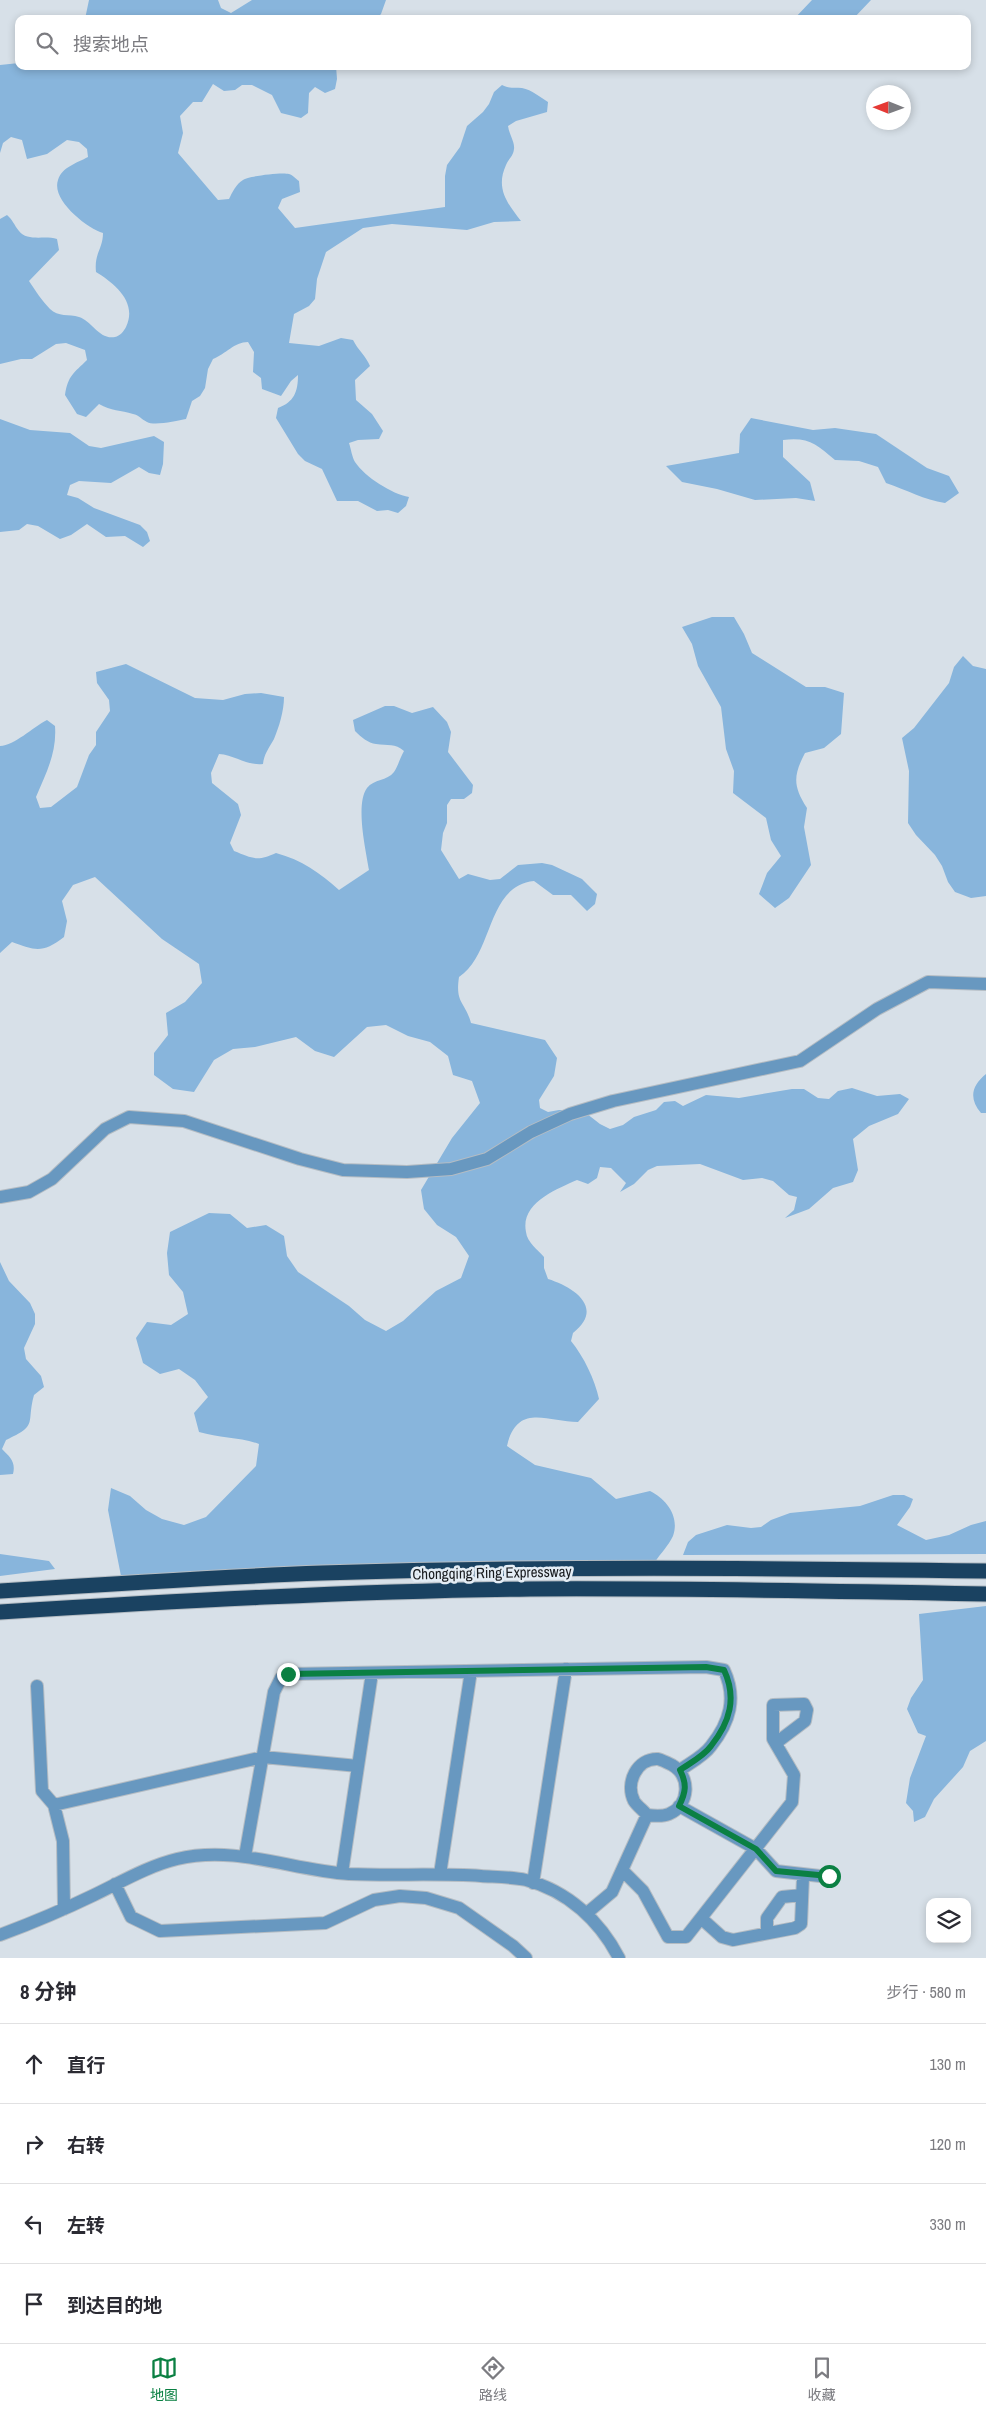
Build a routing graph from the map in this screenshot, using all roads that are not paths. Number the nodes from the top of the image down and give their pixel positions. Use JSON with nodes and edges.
{"nodes":[{"id":1,"x":986,"y":984,"type":"edge"},
{"id":2,"x":0,"y":1197,"type":"edge"},
{"id":3,"x":986,"y":1571,"type":"edge"},
{"id":4,"x":0,"y":1591,"type":"edge"},
{"id":5,"x":986,"y":1594,"type":"edge"},
{"id":6,"x":0,"y":1612,"type":"edge"},
{"id":7,"x":566,"y":1669,"type":"junction"},
{"id":8,"x":471,"y":1671,"type":"junction"},
{"id":9,"x":372,"y":1672,"type":"junction"},
{"id":10,"x":37,"y":1686,"type":"dead end"},
{"id":11,"x":776,"y":1743,"type":"dead end"},
{"id":12,"x":263,"y":1757,"type":"junction"},
{"id":13,"x":358,"y":1766,"type":"junction"},
{"id":14,"x":680,"y":1770,"type":"junction"},
{"id":15,"x":54,"y":1805,"type":"junction"},
{"id":16,"x":679,"y":1806,"type":"junction"},
{"id":17,"x":647,"y":1815,"type":"junction"},
{"id":18,"x":756,"y":1849,"type":"junction"},
{"id":19,"x":245,"y":1856,"type":"junction"},
{"id":20,"x":622,"y":1870,"type":"junction"},
{"id":21,"x":342,"y":1873,"type":"junction"},
{"id":22,"x":440,"y":1874,"type":"junction"},
{"id":23,"x":829,"y":1876,"type":"dead end"},
{"id":24,"x":803,"y":1877,"type":"dead end"},
{"id":25,"x":533,"y":1883,"type":"junction"},
{"id":26,"x":115,"y":1884,"type":"junction"},
{"id":27,"x":802,"y":1895,"type":"junction"},
{"id":28,"x":64,"y":1909,"type":"junction"},
{"id":29,"x":587,"y":1913,"type":"junction"},
{"id":30,"x":702,"y":1919,"type":"junction"},
{"id":31,"x":767,"y":1932,"type":"dead end"},
{"id":32,"x":0,"y":1935,"type":"edge"},
{"id":33,"x":526,"y":1958,"type":"edge"},
{"id":34,"x":619,"y":1958,"type":"edge"}],
"edges":[{"from":1,"to":2,"type":"street"},
{"from":3,"to":4,"type":"highway","name":"Chongqing Ring Expressway"},
{"from":5,"to":6,"type":"highway","name":"Chongqing Ring Expressway"},
{"from":7,"to":8,"type":"street"},
{"from":7,"to":14,"type":"street"},
{"from":7,"to":25,"type":"street"},
{"from":8,"to":9,"type":"street"},
{"from":8,"to":22,"type":"street"},
{"from":9,"to":12,"type":"street"},
{"from":9,"to":13,"type":"street"},
{"from":10,"to":15,"type":"street"},
{"from":11,"to":18,"type":"street"},
{"from":12,"to":13,"type":"street"},
{"from":12,"to":15,"type":"street"},
{"from":12,"to":19,"type":"street"},
{"from":13,"to":21,"type":"street"},
{"from":14,"to":16,"type":"street"},
{"from":14,"to":17,"type":"street"},
{"from":15,"to":28,"type":"street"},
{"from":16,"to":17,"type":"street"},
{"from":16,"to":18,"type":"street"},
{"from":17,"to":20,"type":"street"},
{"from":18,"to":23,"type":"street"},
{"from":18,"to":30,"type":"street"},
{"from":19,"to":21,"type":"street"},
{"from":19,"to":26,"type":"street"},
{"from":20,"to":29,"type":"street"},
{"from":20,"to":30,"type":"street"},
{"from":21,"to":22,"type":"street"},
{"from":22,"to":25,"type":"street"},
{"from":24,"to":27,"type":"street"},
{"from":25,"to":29,"type":"street"},
{"from":26,"to":28,"type":"street"},
{"from":26,"to":33,"type":"street"},
{"from":27,"to":30,"type":"street"},
{"from":27,"to":31,"type":"street"},
{"from":28,"to":32,"type":"street"},
{"from":29,"to":34,"type":"street"}]}
